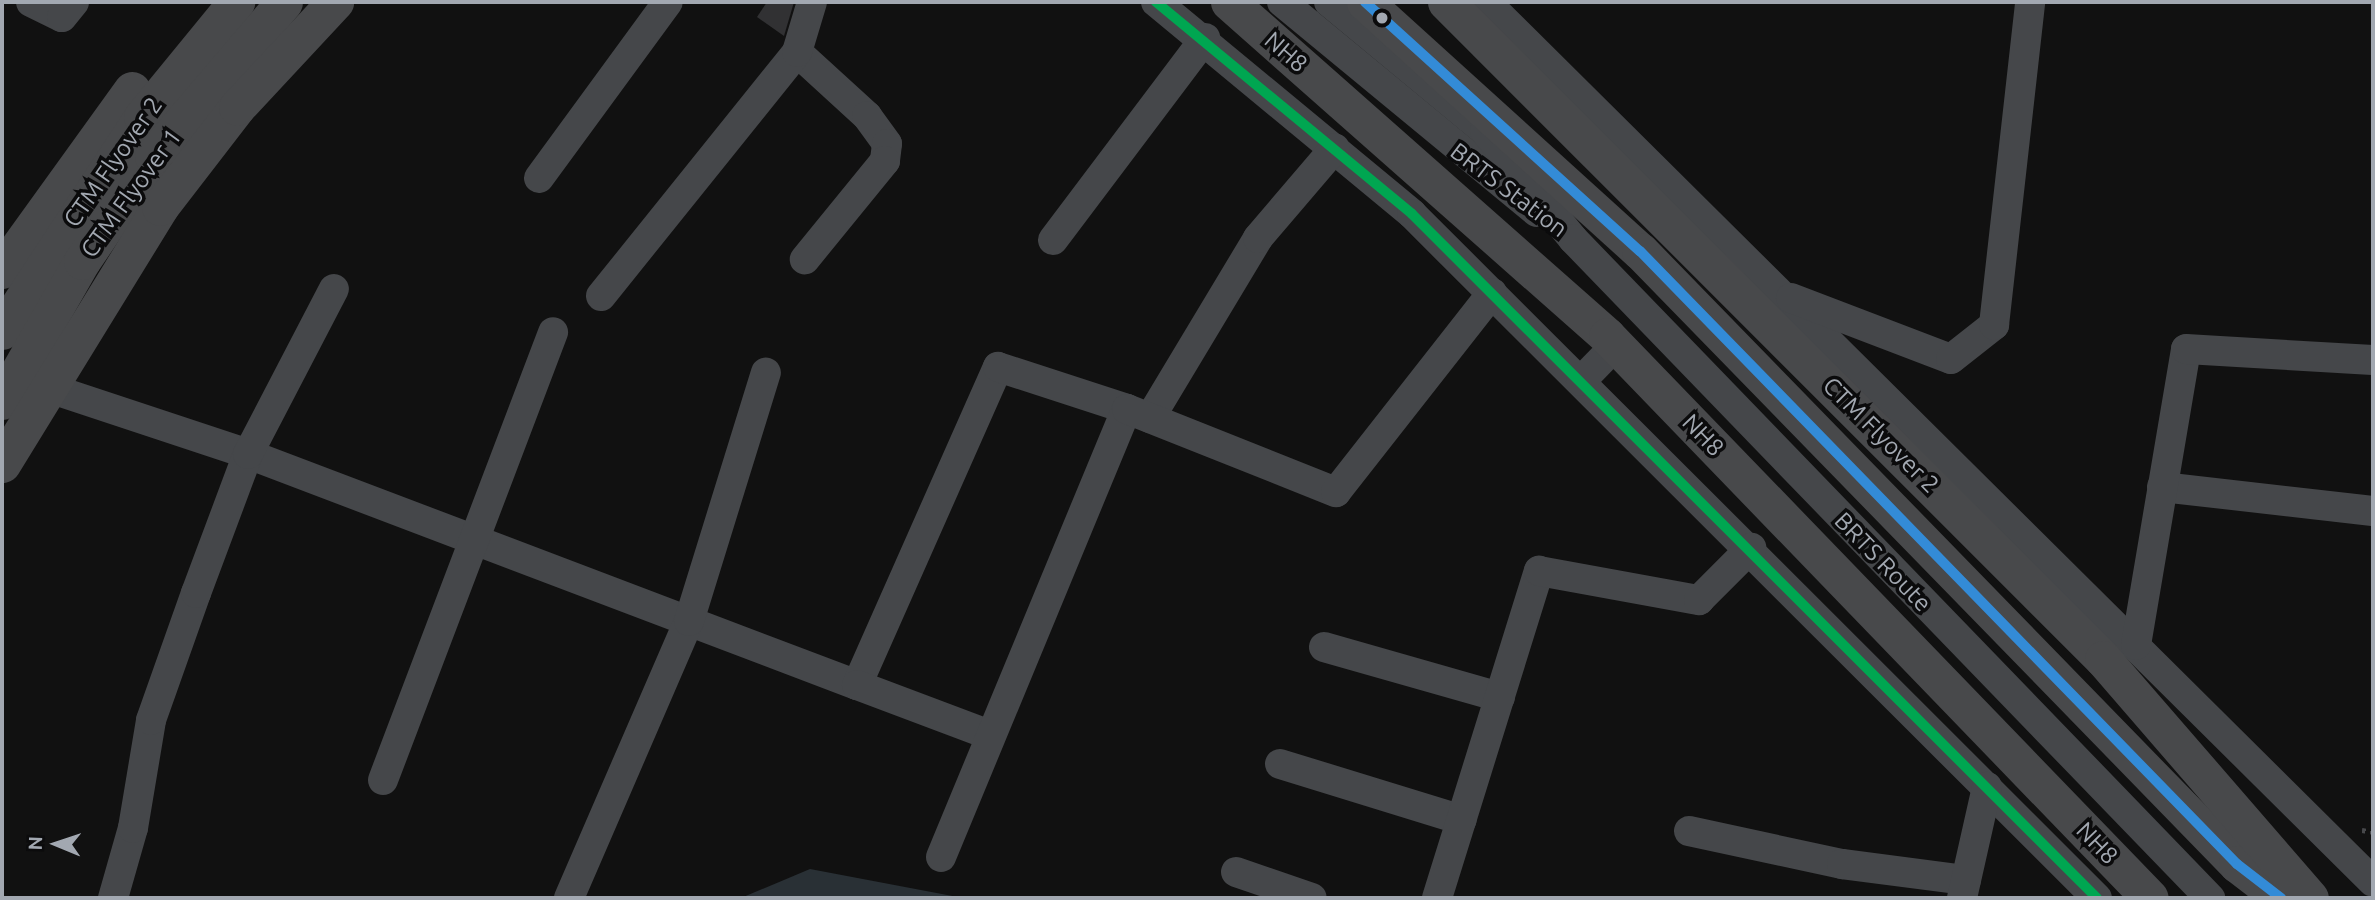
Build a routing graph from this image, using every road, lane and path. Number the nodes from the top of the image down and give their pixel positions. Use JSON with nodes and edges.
{"nodes":[{"id":1,"x":32,"y":2,"type":"edge"},
{"id":2,"x":74,"y":2,"type":"edge"},
{"id":3,"x":205,"y":2,"type":"edge"},
{"id":4,"x":236,"y":2,"type":"edge"},
{"id":5,"x":284,"y":2,"type":"edge"},
{"id":6,"x":335,"y":2,"type":"edge"},
{"id":7,"x":668,"y":2,"type":"edge"},
{"id":8,"x":812,"y":2,"type":"edge"},
{"id":9,"x":1156,"y":2,"type":"edge"},
{"id":10,"x":1228,"y":2,"type":"edge"},
{"id":11,"x":1282,"y":2,"type":"edge"},
{"id":12,"x":1329,"y":2,"type":"edge"},
{"id":13,"x":1365,"y":2,"type":"edge"},
{"id":14,"x":1446,"y":2,"type":"edge"},
{"id":15,"x":1486,"y":2,"type":"edge"},
{"id":16,"x":2030,"y":2,"type":"edge"},
{"id":17,"x":1205,"y":37,"type":"junction"},
{"id":18,"x":797,"y":52,"type":"junction"},
{"id":19,"x":1335,"y":148,"type":"junction"},
{"id":20,"x":539,"y":178,"type":"dead end"},
{"id":21,"x":1573,"y":239,"type":"junction"},
{"id":22,"x":1053,"y":240,"type":"dead end"},
{"id":23,"x":805,"y":259,"type":"dead end"},
{"id":24,"x":2,"y":270,"type":"edge"},
{"id":25,"x":334,"y":289,"type":"dead end"},
{"id":26,"x":1492,"y":293,"type":"junction"},
{"id":27,"x":1781,"y":294,"type":"junction"},
{"id":28,"x":601,"y":296,"type":"dead end"},
{"id":29,"x":2,"y":331,"type":"edge"},
{"id":30,"x":553,"y":332,"type":"dead end"},
{"id":31,"x":1616,"y":345,"type":"junction"},
{"id":32,"x":2373,"y":360,"type":"edge"},
{"id":33,"x":766,"y":373,"type":"dead end"},
{"id":34,"x":1581,"y":381,"type":"junction"},
{"id":35,"x":49,"y":388,"type":"junction"},
{"id":36,"x":2,"y":401,"type":"edge"},
{"id":37,"x":1138,"y":414,"type":"junction"},
{"id":38,"x":248,"y":454,"type":"junction"},
{"id":39,"x":2,"y":464,"type":"edge"},
{"id":40,"x":2162,"y":488,"type":"junction"},
{"id":41,"x":2373,"y":511,"type":"edge"},
{"id":42,"x":474,"y":540,"type":"junction"},
{"id":43,"x":1751,"y":548,"type":"junction"},
{"id":44,"x":689,"y":621,"type":"junction"},
{"id":45,"x":2136,"y":645,"type":"junction"},
{"id":46,"x":1324,"y":647,"type":"dead end"},
{"id":47,"x":857,"y":685,"type":"junction"},
{"id":48,"x":1500,"y":697,"type":"junction"},
{"id":49,"x":990,"y":735,"type":"junction"},
{"id":50,"x":1280,"y":764,"type":"dead end"},
{"id":51,"x":383,"y":780,"type":"dead end"},
{"id":52,"x":1987,"y":787,"type":"junction"},
{"id":53,"x":1462,"y":820,"type":"junction"},
{"id":54,"x":1689,"y":831,"type":"dead end"},
{"id":55,"x":941,"y":856,"type":"dead end"},
{"id":56,"x":1236,"y":872,"type":"dead end"},
{"id":57,"x":2373,"y":882,"type":"edge"},
{"id":58,"x":1964,"y":889,"type":"edge"},
{"id":59,"x":2208,"y":893,"type":"edge"},
{"id":60,"x":2304,"y":895,"type":"edge"},
{"id":61,"x":113,"y":898,"type":"edge"},
{"id":62,"x":569,"y":898,"type":"edge"},
{"id":63,"x":1312,"y":898,"type":"edge"},
{"id":64,"x":1437,"y":898,"type":"edge"},
{"id":65,"x":2097,"y":898,"type":"edge"},
{"id":66,"x":2150,"y":898,"type":"edge"}],
"edges":[{"from":1,"to":2,"type":"street"},
{"from":3,"to":24,"type":"main road"},
{"from":4,"to":29,"type":"main road","name":"CTM Flyover 2"},
{"from":5,"to":36,"type":"main road","name":"CTM Flyover 1"},
{"from":6,"to":35,"type":"main road"},
{"from":7,"to":20,"type":"street"},
{"from":8,"to":18,"type":"street"},
{"from":9,"to":17,"type":"street"},
{"from":10,"to":31,"type":"main road","name":"NH8"},
{"from":11,"to":21,"type":"street","name":"BRTS Station"},
{"from":12,"to":21,"type":"street","name":"BRTS Station"},
{"from":13,"to":60,"type":"main road"},
{"from":14,"to":60,"type":"main road","name":"CTM Flyover 2"},
{"from":15,"to":27,"type":"street"},
{"from":16,"to":27,"type":"street"},
{"from":17,"to":19,"type":"street"},
{"from":17,"to":22,"type":"street"},
{"from":18,"to":23,"type":"street"},
{"from":18,"to":28,"type":"street"},
{"from":19,"to":26,"type":"street"},
{"from":19,"to":37,"type":"street"},
{"from":21,"to":59,"type":"street","name":"BRTS Route"},
{"from":25,"to":38,"type":"street"},
{"from":26,"to":34,"type":"street"},
{"from":26,"to":37,"type":"street"},
{"from":27,"to":45,"type":"street"},
{"from":30,"to":42,"type":"street"},
{"from":31,"to":34,"type":"street"},
{"from":31,"to":66,"type":"main road","name":"NH8"},
{"from":32,"to":40,"type":"street"},
{"from":33,"to":44,"type":"street"},
{"from":34,"to":43,"type":"street"},
{"from":35,"to":38,"type":"street"},
{"from":35,"to":39,"type":"main road"},
{"from":37,"to":47,"type":"street"},
{"from":37,"to":49,"type":"street"},
{"from":38,"to":42,"type":"street"},
{"from":38,"to":61,"type":"street"},
{"from":40,"to":41,"type":"street"},
{"from":40,"to":45,"type":"street"},
{"from":42,"to":44,"type":"street"},
{"from":42,"to":51,"type":"street"},
{"from":43,"to":48,"type":"street"},
{"from":43,"to":52,"type":"street"},
{"from":44,"to":47,"type":"street"},
{"from":44,"to":62,"type":"street"},
{"from":45,"to":57,"type":"street"},
{"from":46,"to":48,"type":"street"},
{"from":47,"to":49,"type":"street"},
{"from":48,"to":53,"type":"street"},
{"from":49,"to":55,"type":"street"},
{"from":50,"to":53,"type":"street"},
{"from":52,"to":58,"type":"street"},
{"from":52,"to":65,"type":"street"},
{"from":53,"to":64,"type":"street"},
{"from":54,"to":58,"type":"street"},
{"from":56,"to":63,"type":"street"}]}
